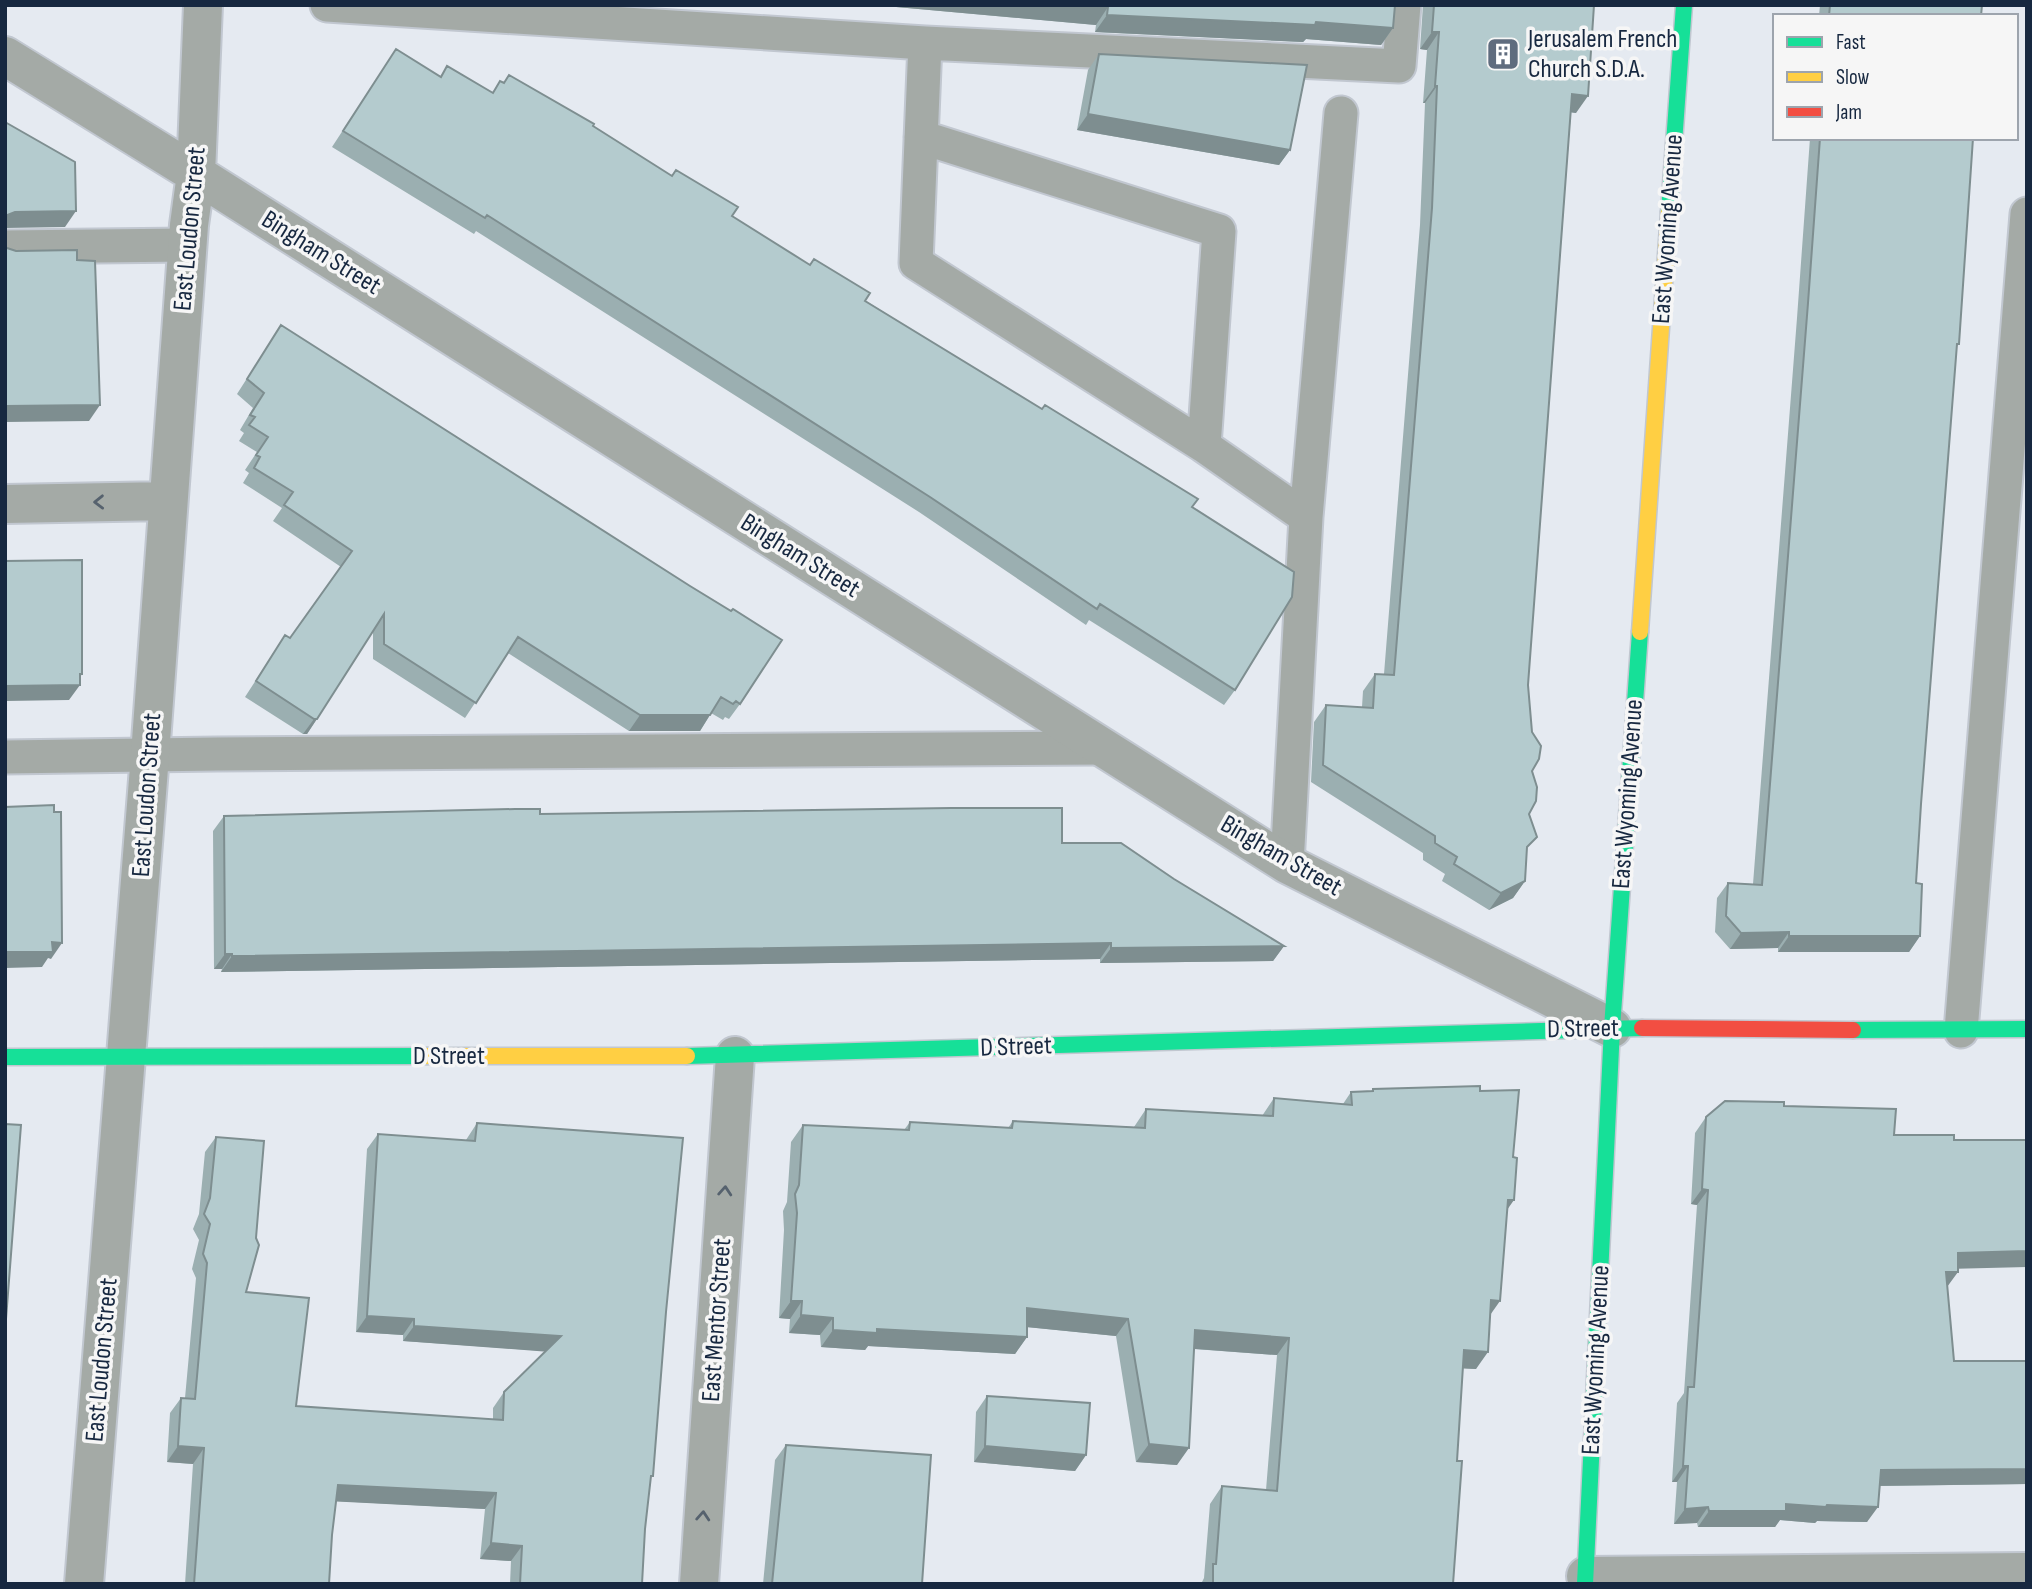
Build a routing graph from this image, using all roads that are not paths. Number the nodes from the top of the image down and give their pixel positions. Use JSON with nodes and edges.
{"nodes":[{"id":1,"x":203,"y":5,"type":"edge"},
{"id":2,"x":327,"y":5,"type":"edge"},
{"id":3,"x":1404,"y":5,"type":"edge"},
{"id":4,"x":1684,"y":5,"type":"edge"},
{"id":5,"x":925,"y":43,"type":"junction"},
{"id":6,"x":5,"y":56,"type":"edge"},
{"id":7,"x":1341,"y":113,"type":"dead end"},
{"id":8,"x":921,"y":137,"type":"junction"},
{"id":9,"x":196,"y":174,"type":"junction"},
{"id":10,"x":2027,"y":214,"type":"edge"},
{"id":11,"x":188,"y":245,"type":"junction"},
{"id":12,"x":5,"y":247,"type":"edge"},
{"id":13,"x":1204,"y":446,"type":"junction"},
{"id":14,"x":167,"y":501,"type":"junction"},
{"id":15,"x":5,"y":504,"type":"edge"},
{"id":16,"x":1306,"y":517,"type":"junction"},
{"id":17,"x":1103,"y":748,"type":"junction"},
{"id":18,"x":150,"y":755,"type":"junction"},
{"id":19,"x":5,"y":757,"type":"edge"},
{"id":20,"x":1287,"y":864,"type":"junction"},
{"id":21,"x":1612,"y":1028,"type":"junction"},
{"id":22,"x":2027,"y":1029,"type":"edge"},
{"id":23,"x":1961,"y":1031,"type":"junction"},
{"id":24,"x":735,"y":1056,"type":"junction"},
{"id":25,"x":5,"y":1057,"type":"edge"},
{"id":26,"x":127,"y":1057,"type":"junction"},
{"id":27,"x":2027,"y":1572,"type":"edge"},
{"id":28,"x":1586,"y":1580,"type":"edge"},
{"id":29,"x":84,"y":1584,"type":"edge"},
{"id":30,"x":699,"y":1584,"type":"edge"}],
"edges":[{"from":1,"to":9,"type":"street","name":"East Loudon Street"},
{"from":2,"to":5,"type":"lane"},
{"from":3,"to":5,"type":"lane"},
{"from":4,"to":21,"type":"street","name":"East Wyoming Avenue"},
{"from":5,"to":8,"type":"lane"},
{"from":6,"to":9,"type":"street","name":"Bingham Street"},
{"from":7,"to":16,"type":"lane"},
{"from":8,"to":13,"type":"lane"},
{"from":8,"to":13,"type":"lane"},
{"from":9,"to":11,"type":"street","name":"East Loudon Street"},
{"from":9,"to":17,"type":"street","name":"Bingham Street"},
{"from":10,"to":23,"type":"lane"},
{"from":11,"to":12,"type":"lane"},
{"from":11,"to":14,"type":"street","name":"East Loudon Street"},
{"from":13,"to":16,"type":"lane"},
{"from":14,"to":15,"type":"street","one_way":true},
{"from":14,"to":18,"type":"street","name":"East Loudon Street"},
{"from":16,"to":20,"type":"lane"},
{"from":17,"to":18,"type":"lane"},
{"from":17,"to":20,"type":"street","name":"Bingham Street"},
{"from":18,"to":19,"type":"lane"},
{"from":18,"to":26,"type":"street","name":"East Loudon Street"},
{"from":20,"to":21,"type":"street","name":"Bingham Street"},
{"from":21,"to":23,"type":"street","name":"D Street"},
{"from":21,"to":24,"type":"street","name":"D Street"},
{"from":21,"to":28,"type":"street","name":"East Wyoming Avenue"},
{"from":22,"to":23,"type":"street","name":"D Street"},
{"from":24,"to":26,"type":"street","name":"D Street"},
{"from":30,"to":24,"type":"street","name":"East Mentor Street","one_way":true},
{"from":25,"to":26,"type":"street","name":"D Street"},
{"from":26,"to":29,"type":"street","name":"East Loudon Street"},
{"from":27,"to":28,"type":"street"}]}
